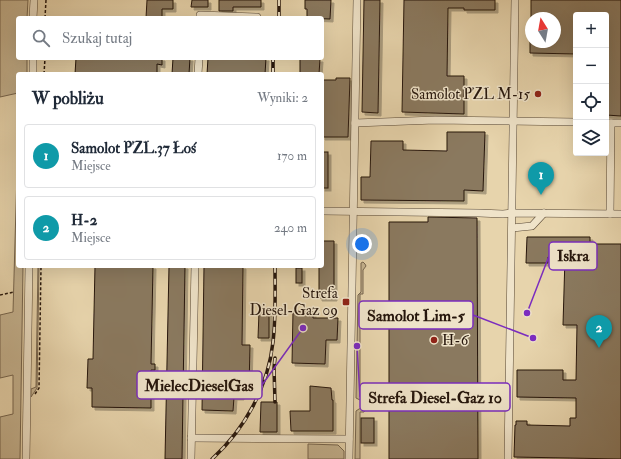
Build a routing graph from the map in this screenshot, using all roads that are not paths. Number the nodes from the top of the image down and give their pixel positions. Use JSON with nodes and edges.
{"nodes":[{"id":1,"x":34,"y":0,"type":"edge"},
{"id":2,"x":357,"y":0,"type":"edge"},
{"id":3,"x":515,"y":0,"type":"edge"},
{"id":4,"x":33,"y":16,"type":"edge"},
{"id":5,"x":200,"y":16,"type":"edge"},
{"id":6,"x":228,"y":16,"type":"edge"},
{"id":7,"x":33,"y":60,"type":"edge"},
{"id":8,"x":199,"y":60,"type":"edge"},
{"id":9,"x":32,"y":72,"type":"edge"},
{"id":10,"x":198,"y":72,"type":"edge"},
{"id":11,"x":513,"y":122,"type":"junction"},
{"id":12,"x":573,"y":122,"type":"edge"},
{"id":13,"x":355,"y":123,"type":"junction"},
{"id":14,"x":609,"y":123,"type":"edge"},
{"id":15,"x":621,"y":123,"type":"edge"},
{"id":16,"x":609,"y":156,"type":"edge"},
{"id":17,"x":324,"y":211,"type":"edge"},
{"id":18,"x":354,"y":211,"type":"junction"},
{"id":19,"x":512,"y":213,"type":"junction"},
{"id":20,"x":544,"y":213,"type":"junction"},
{"id":21,"x":610,"y":214,"type":"junction"},
{"id":22,"x":621,"y":214,"type":"edge"},
{"id":23,"x":512,"y":228,"type":"junction"},
{"id":24,"x":29,"y":268,"type":"edge"},
{"id":25,"x":195,"y":268,"type":"edge"},
{"id":26,"x":191,"y":438,"type":"junction"},
{"id":27,"x":349,"y":439,"type":"junction"},
{"id":28,"x":26,"y":459,"type":"edge"},
{"id":29,"x":191,"y":459,"type":"edge"},
{"id":30,"x":349,"y":459,"type":"edge"},
{"id":31,"x":508,"y":459,"type":"edge"}],
"edges":[{"from":1,"to":4,"type":"street"},
{"from":2,"to":13,"type":"street"},
{"from":3,"to":11,"type":"street"},
{"from":5,"to":6,"type":"street"},
{"from":7,"to":9,"type":"street"},
{"from":8,"to":10,"type":"street"},
{"from":11,"to":12,"type":"street"},
{"from":11,"to":13,"type":"street"},
{"from":11,"to":19,"type":"street"},
{"from":13,"to":18,"type":"street"},
{"from":14,"to":15,"type":"street"},
{"from":16,"to":21,"type":"street"},
{"from":17,"to":18,"type":"street"},
{"from":18,"to":19,"type":"street"},
{"from":18,"to":27,"type":"street"},
{"from":19,"to":20,"type":"street"},
{"from":19,"to":23,"type":"street"},
{"from":20,"to":21,"type":"street"},
{"from":20,"to":23,"type":"street"},
{"from":21,"to":22,"type":"street"},
{"from":23,"to":31,"type":"street"},
{"from":24,"to":28,"type":"street"},
{"from":25,"to":26,"type":"street"},
{"from":26,"to":27,"type":"street"},
{"from":26,"to":29,"type":"street"},
{"from":27,"to":30,"type":"street"}]}
